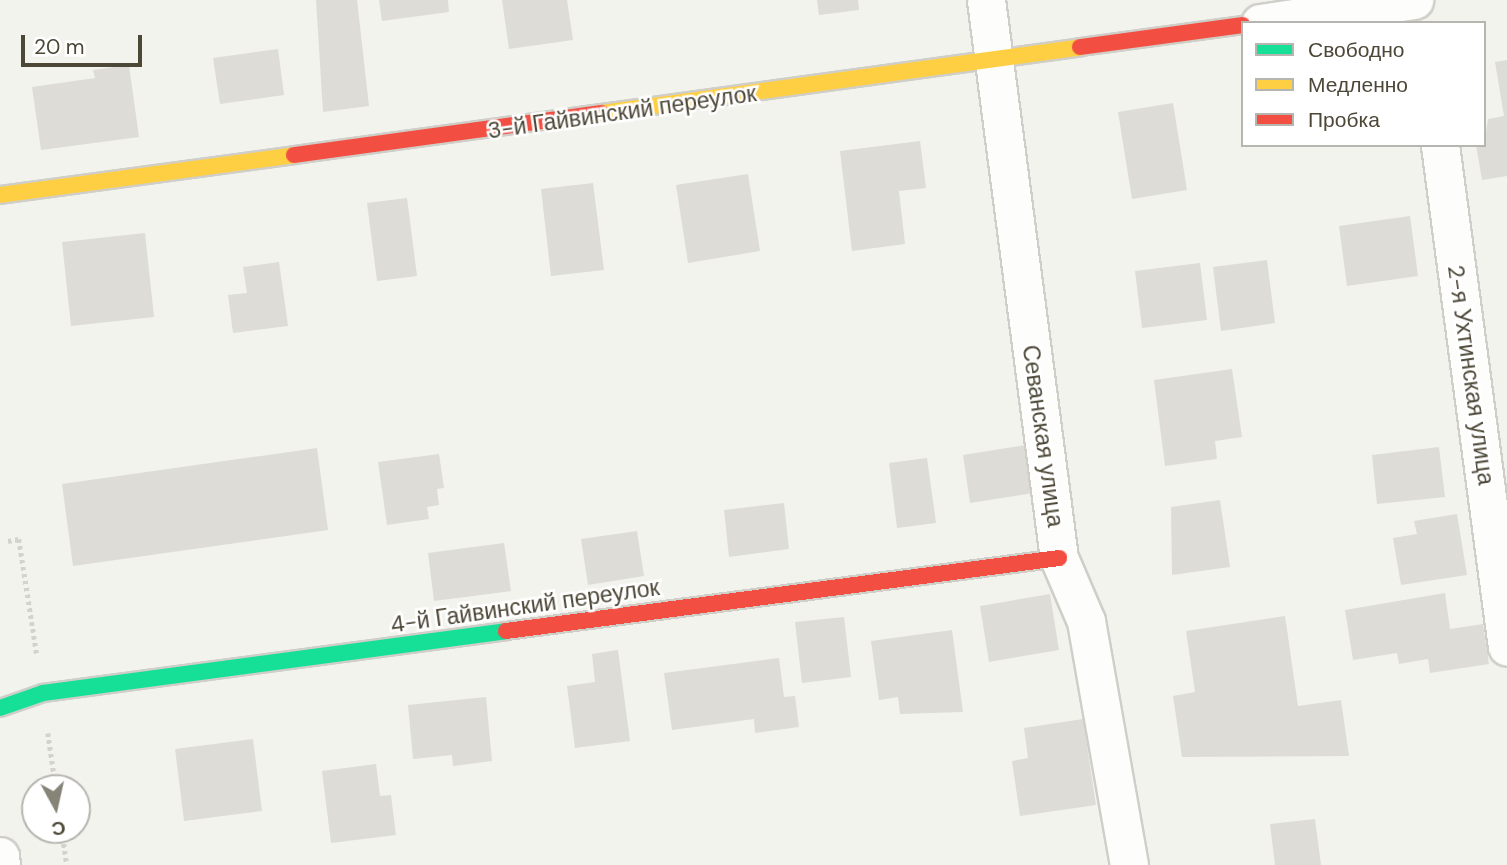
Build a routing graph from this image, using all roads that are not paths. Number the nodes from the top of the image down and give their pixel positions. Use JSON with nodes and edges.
{"nodes":[{"id":1,"x":986,"y":0,"type":"edge"},
{"id":2,"x":1414,"y":0,"type":"edge"},
{"id":3,"x":1421,"y":0,"type":"edge"},
{"id":4,"x":1273,"y":21,"type":"edge"},
{"id":5,"x":1424,"y":21,"type":"edge"},
{"id":6,"x":1241,"y":25,"type":"edge"},
{"id":7,"x":993,"y":62,"type":"junction"},
{"id":8,"x":1440,"y":147,"type":"edge"},
{"id":9,"x":0,"y":195,"type":"edge"},
{"id":10,"x":1059,"y":558,"type":"junction"},
{"id":11,"x":1507,"y":647,"type":"edge"},
{"id":12,"x":0,"y":708,"type":"edge"},
{"id":13,"x":0,"y":856,"type":"edge"},
{"id":14,"x":1,"y":865,"type":"edge"},
{"id":15,"x":1129,"y":865,"type":"edge"}],
"edges":[{"from":1,"to":7,"type":"street","name":"Севанская улица"},
{"from":2,"to":4,"type":"street"},
{"from":3,"to":5,"type":"street"},
{"from":6,"to":7,"type":"street","name":"3-й Гайвинский переулок"},
{"from":7,"to":9,"type":"street","name":"3-й Гайвинский переулок"},
{"from":7,"to":10,"type":"street","name":"Севанская улица"},
{"from":8,"to":11,"type":"street","name":"2-я Ухтинская улица"},
{"from":10,"to":12,"type":"street","name":"4-й Гайвинский переулок"},
{"from":10,"to":15,"type":"street","name":"Севанская улица"},
{"from":13,"to":14,"type":"street"}]}
